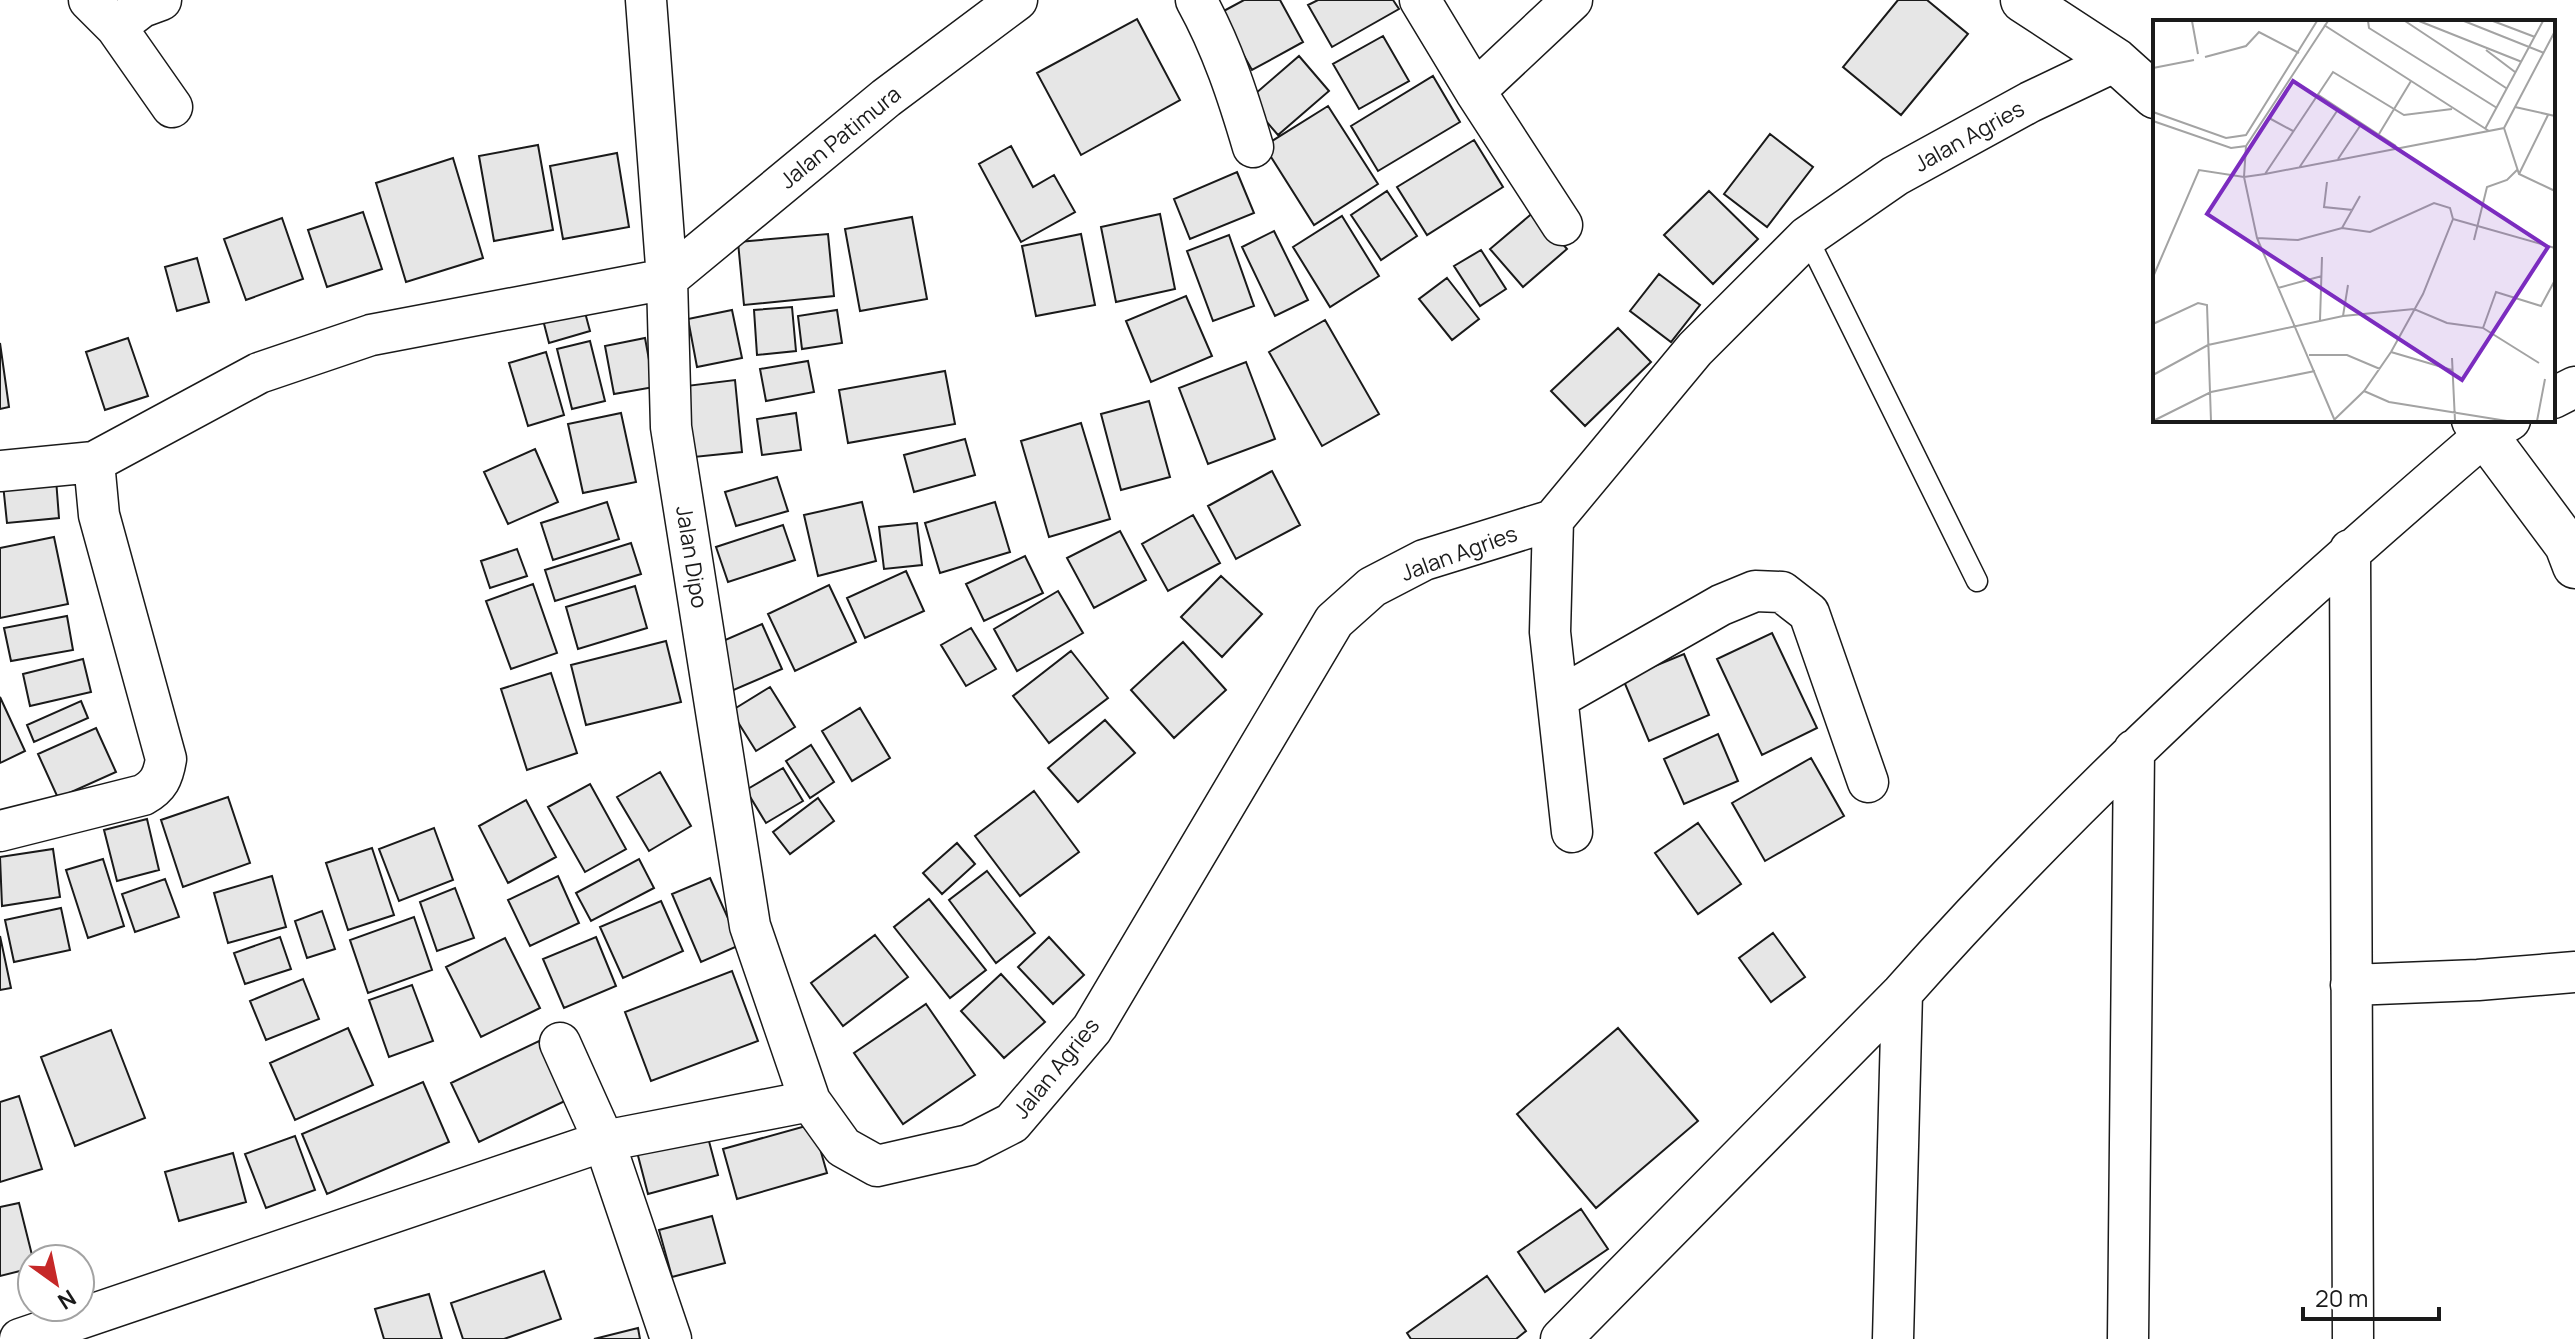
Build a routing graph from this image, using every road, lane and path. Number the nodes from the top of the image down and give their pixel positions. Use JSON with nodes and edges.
{"nodes":[{"id":1,"x":161,"y":0,"type":"edge"},
{"id":2,"x":646,"y":0,"type":"edge"},
{"id":3,"x":1017,"y":0,"type":"edge"},
{"id":4,"x":1196,"y":0,"type":"edge"},
{"id":5,"x":1420,"y":0,"type":"edge"},
{"id":6,"x":1572,"y":0,"type":"edge"},
{"id":7,"x":2023,"y":0,"type":"edge"},
{"id":8,"x":103,"y":14,"type":"edge"},
{"id":9,"x":2116,"y":61,"type":"junction"},
{"id":10,"x":1475,"y":91,"type":"junction"},
{"id":11,"x":2153,"y":94,"type":"edge"},
{"id":12,"x":172,"y":107,"type":"dead end"},
{"id":13,"x":1253,"y":147,"type":"dead end"},
{"id":14,"x":1562,"y":225,"type":"dead end"},
{"id":15,"x":1807,"y":237,"type":"junction"},
{"id":16,"x":667,"y":279,"type":"junction"},
{"id":17,"x":2575,"y":387,"type":"edge"},
{"id":18,"x":2555,"y":397,"type":"edge"},
{"id":19,"x":2490,"y":425,"type":"edge"},
{"id":20,"x":94,"y":462,"type":"junction"},
{"id":21,"x":0,"y":471,"type":"edge"},
{"id":22,"x":1553,"y":520,"type":"junction"},
{"id":23,"x":2350,"y":550,"type":"junction"},
{"id":24,"x":2572,"y":553,"type":"edge"},
{"id":25,"x":1977,"y":581,"type":"dead end"},
{"id":26,"x":1558,"y":698,"type":"junction"},
{"id":27,"x":2134,"y":750,"type":"junction"},
{"id":28,"x":1868,"y":782,"type":"dead end"},
{"id":29,"x":0,"y":831,"type":"edge"},
{"id":30,"x":1572,"y":832,"type":"dead end"},
{"id":31,"x":2575,"y":972,"type":"edge"},
{"id":32,"x":2351,"y":985,"type":"junction"},
{"id":33,"x":1902,"y":993,"type":"junction"},
{"id":34,"x":560,"y":1043,"type":"dead end"},
{"id":35,"x":810,"y":1101,"type":"junction"},
{"id":36,"x":604,"y":1141,"type":"junction"},
{"id":37,"x":20,"y":1339,"type":"edge"},
{"id":38,"x":671,"y":1339,"type":"edge"},
{"id":39,"x":1561,"y":1339,"type":"edge"},
{"id":40,"x":1893,"y":1339,"type":"edge"},
{"id":41,"x":2128,"y":1339,"type":"edge"},
{"id":42,"x":2353,"y":1339,"type":"edge"}],
"edges":[{"from":1,"to":8,"type":"street"},
{"from":2,"to":16,"type":"street","name":"Jalan Dipo"},
{"from":3,"to":16,"type":"street","name":"Jalan Patimura"},
{"from":4,"to":13,"type":"street"},
{"from":5,"to":10,"type":"street"},
{"from":6,"to":10,"type":"street"},
{"from":7,"to":9,"type":"street"},
{"from":8,"to":12,"type":"street"},
{"from":9,"to":11,"type":"street"},
{"from":9,"to":15,"type":"street","name":"Jalan Agries"},
{"from":10,"to":14,"type":"street"},
{"from":15,"to":22,"type":"street","name":"Jalan Agries"},
{"from":15,"to":25,"type":"lane"},
{"from":16,"to":20,"type":"street"},
{"from":16,"to":35,"type":"street","name":"Jalan Dipo"},
{"from":17,"to":18,"type":"street"},
{"from":19,"to":23,"type":"street"},
{"from":19,"to":24,"type":"street"},
{"from":20,"to":21,"type":"street"},
{"from":20,"to":29,"type":"street"},
{"from":22,"to":26,"type":"street"},
{"from":22,"to":35,"type":"street","name":"Jalan Agries"},
{"from":23,"to":27,"type":"street"},
{"from":23,"to":32,"type":"street"},
{"from":26,"to":28,"type":"street"},
{"from":26,"to":30,"type":"street"},
{"from":27,"to":33,"type":"street"},
{"from":27,"to":41,"type":"street"},
{"from":31,"to":32,"type":"street"},
{"from":32,"to":42,"type":"street"},
{"from":33,"to":39,"type":"street"},
{"from":33,"to":40,"type":"street"},
{"from":34,"to":36,"type":"street"},
{"from":35,"to":36,"type":"street"},
{"from":36,"to":37,"type":"street"},
{"from":36,"to":38,"type":"street"}]}
